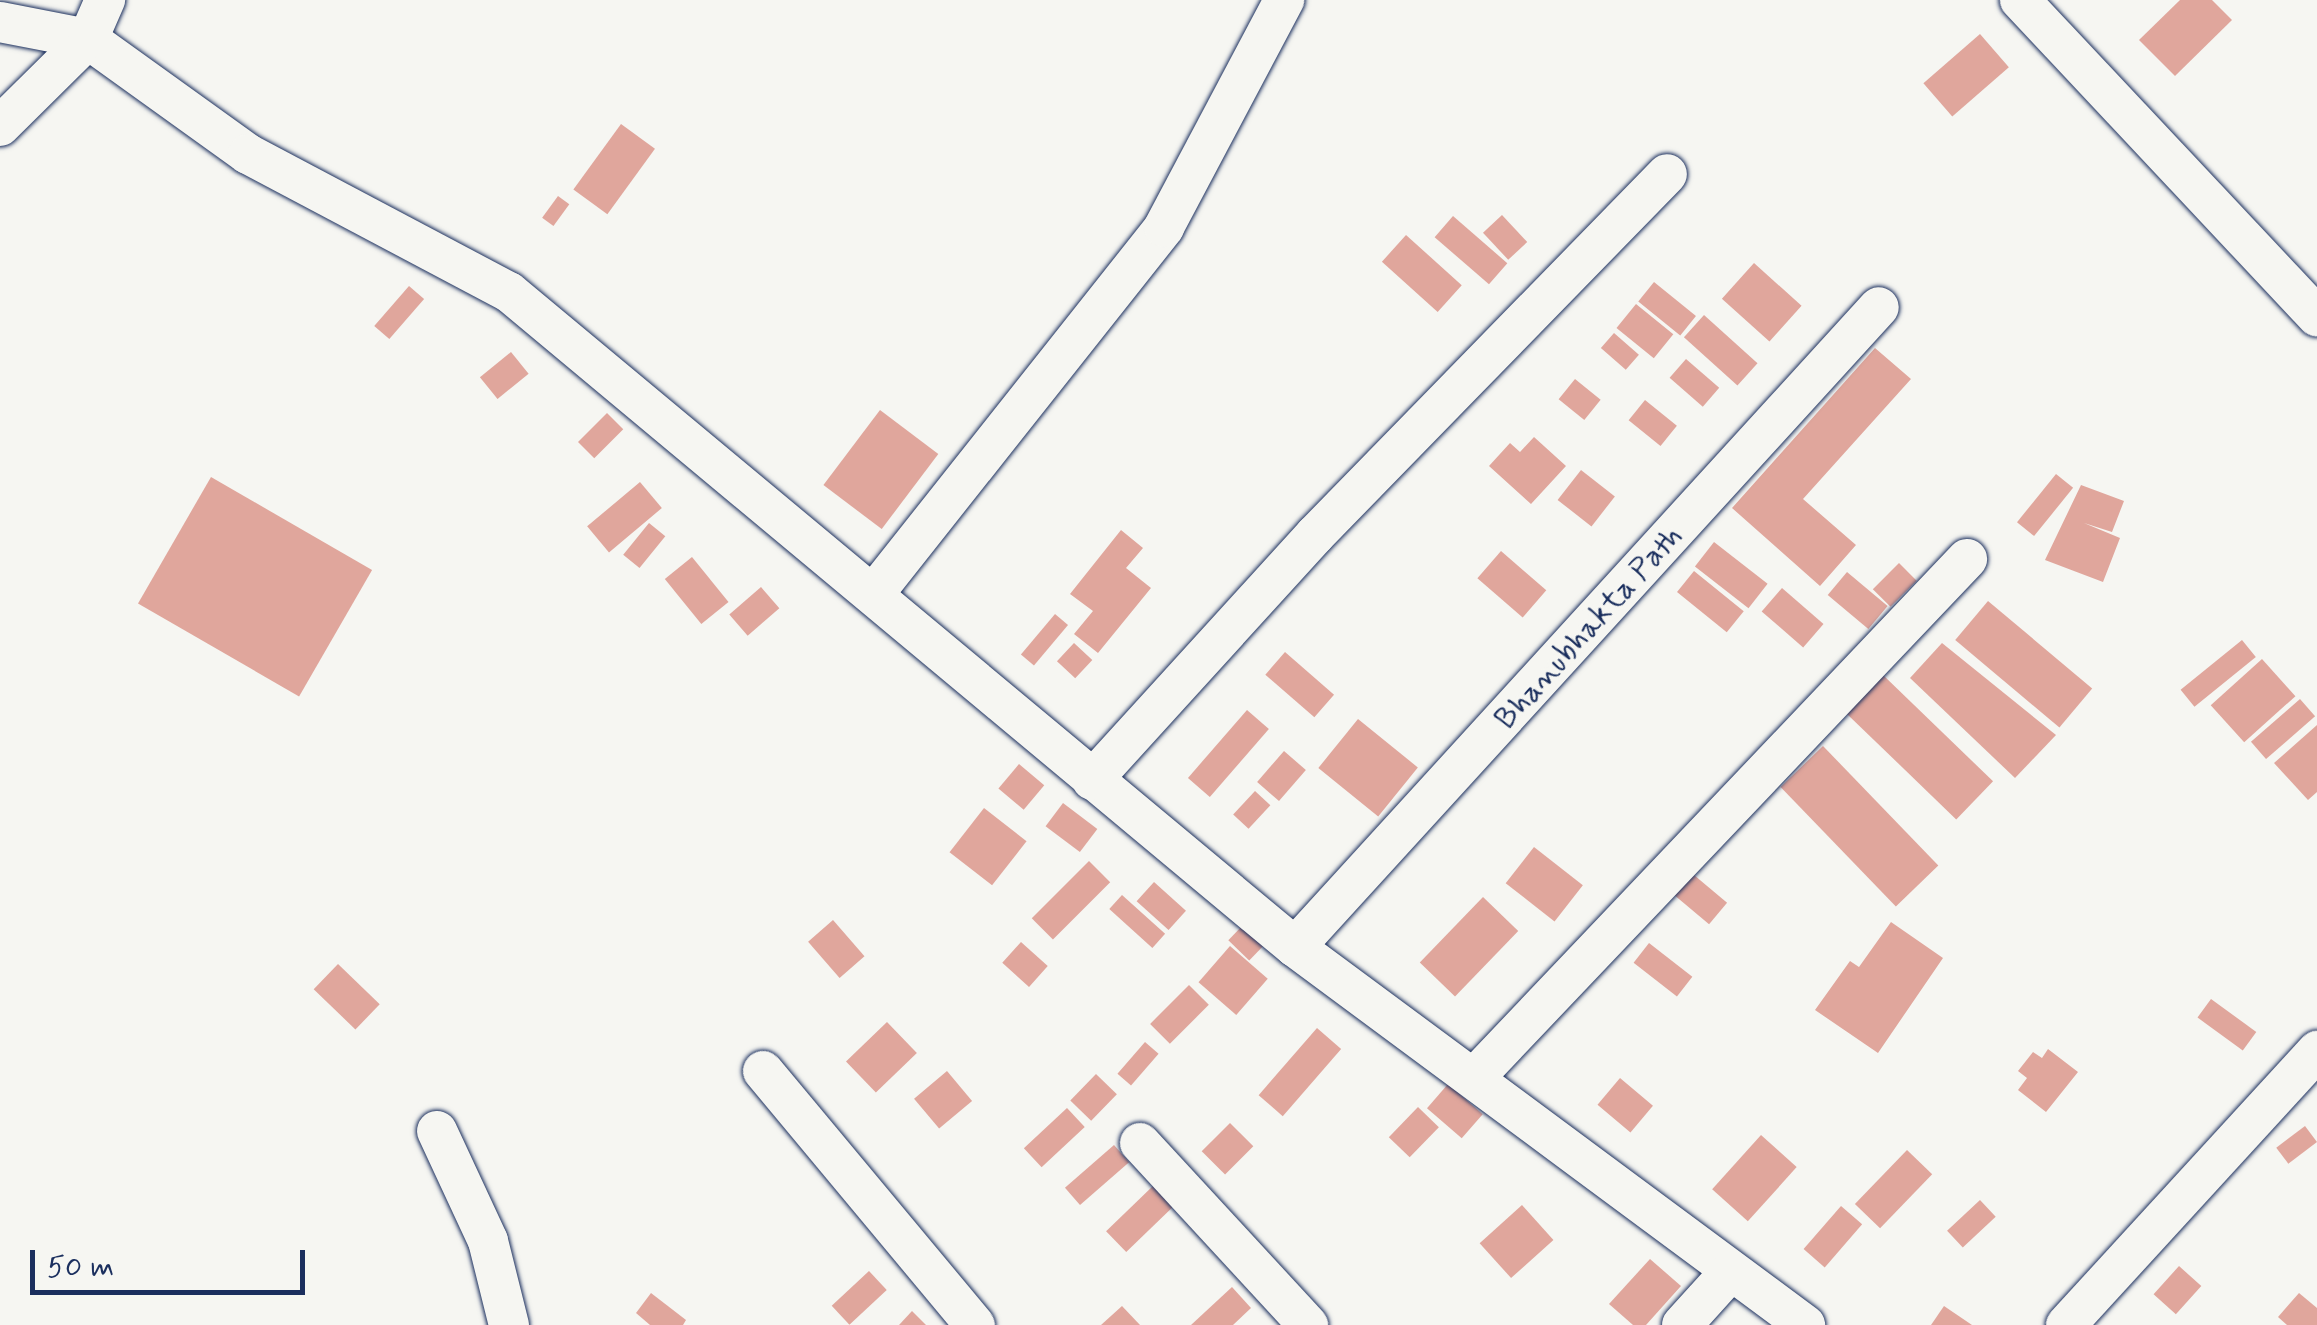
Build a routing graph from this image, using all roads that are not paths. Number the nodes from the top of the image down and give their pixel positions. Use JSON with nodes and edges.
{"nodes":[{"id":1,"x":105,"y":0,"type":"edge"},
{"id":2,"x":1284,"y":0,"type":"edge"},
{"id":3,"x":2020,"y":0,"type":"edge"},
{"id":4,"x":0,"y":22,"type":"edge"},
{"id":5,"x":88,"y":40,"type":"junction"},
{"id":6,"x":0,"y":126,"type":"edge"},
{"id":7,"x":1667,"y":174,"type":"dead end"},
{"id":8,"x":1879,"y":306,"type":"dead end"},
{"id":9,"x":2317,"y":316,"type":"edge"},
{"id":10,"x":1966,"y":559,"type":"dead end"},
{"id":11,"x":876,"y":591,"type":"junction"},
{"id":12,"x":1092,"y":780,"type":"junction"},
{"id":13,"x":1296,"y":947,"type":"junction"},
{"id":14,"x":2317,"y":1051,"type":"edge"},
{"id":15,"x":763,"y":1071,"type":"dead end"},
{"id":16,"x":1474,"y":1078,"type":"junction"},
{"id":17,"x":437,"y":1131,"type":"dead end"},
{"id":18,"x":1140,"y":1143,"type":"dead end"},
{"id":19,"x":1729,"y":1273,"type":"junction"},
{"id":20,"x":508,"y":1325,"type":"edge"},
{"id":21,"x":974,"y":1325,"type":"edge"},
{"id":22,"x":1308,"y":1325,"type":"edge"},
{"id":23,"x":1682,"y":1325,"type":"edge"},
{"id":24,"x":1804,"y":1325,"type":"edge"},
{"id":25,"x":2066,"y":1325,"type":"edge"}],
"edges":[{"from":1,"to":5,"type":"street"},
{"from":2,"to":11,"type":"street"},
{"from":3,"to":9,"type":"street"},
{"from":4,"to":5,"type":"street"},
{"from":5,"to":6,"type":"street"},
{"from":5,"to":11,"type":"street"},
{"from":7,"to":12,"type":"street"},
{"from":8,"to":13,"type":"street","name":"Bhanubhakta Path"},
{"from":10,"to":16,"type":"street"},
{"from":11,"to":12,"type":"street"},
{"from":12,"to":13,"type":"street"},
{"from":13,"to":16,"type":"street"},
{"from":14,"to":25,"type":"street"},
{"from":15,"to":21,"type":"street"},
{"from":16,"to":19,"type":"street"},
{"from":17,"to":20,"type":"street"},
{"from":18,"to":22,"type":"street"},
{"from":19,"to":23,"type":"street"},
{"from":19,"to":24,"type":"street"}]}
